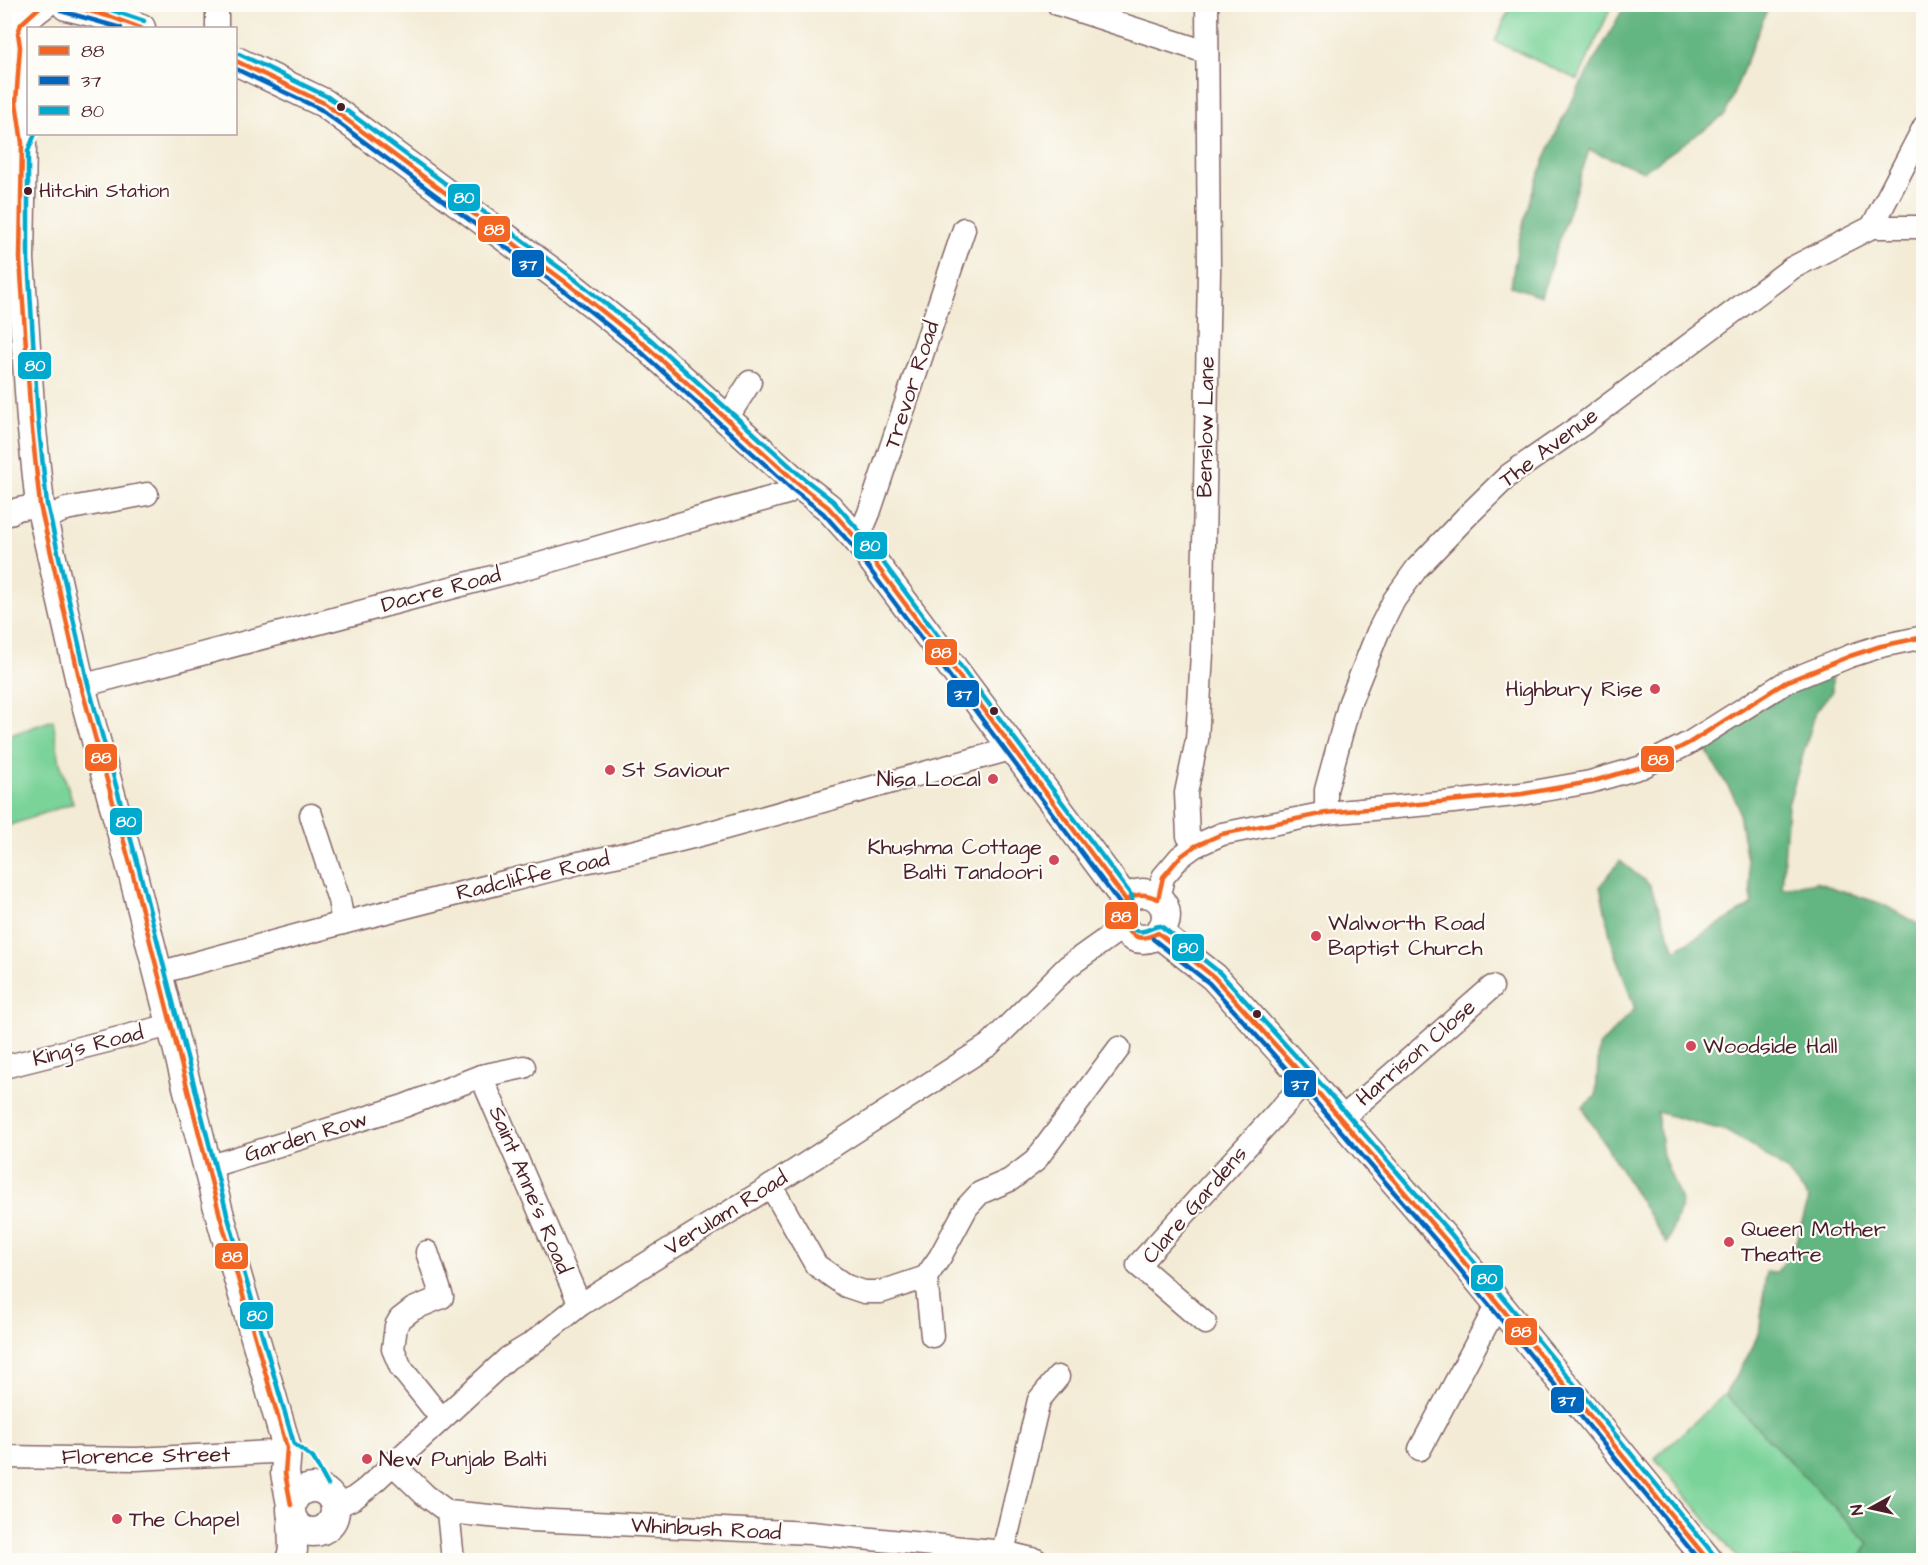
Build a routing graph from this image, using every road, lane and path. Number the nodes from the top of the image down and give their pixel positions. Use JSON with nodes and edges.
{"nodes":[{"id":1,"x":217,"y":4,"type":"edge"},
{"id":2,"x":1058,"y":4,"type":"edge"},
{"id":3,"x":1207,"y":4,"type":"edge"},
{"id":4,"x":4,"y":5,"type":"edge"},
{"id":5,"x":62,"y":11,"type":"edge"},
{"id":6,"x":138,"y":27,"type":"edge"},
{"id":7,"x":217,"y":27,"type":"edge"},
{"id":8,"x":22,"y":44,"type":"edge"},
{"id":9,"x":1206,"y":52,"type":"junction"},
{"id":10,"x":237,"y":60,"type":"edge"},
{"id":11,"x":1923,"y":127,"type":"edge"},
{"id":12,"x":25,"y":137,"type":"edge"},
{"id":13,"x":1872,"y":227,"type":"junction"},
{"id":14,"x":1923,"y":227,"type":"edge"},
{"id":15,"x":964,"y":230,"type":"dead end"},
{"id":16,"x":750,"y":382,"type":"dead end"},
{"id":17,"x":728,"y":418,"type":"junction"},
{"id":18,"x":797,"y":483,"type":"junction"},
{"id":19,"x":147,"y":494,"type":"dead end"},
{"id":20,"x":42,"y":512,"type":"junction"},
{"id":21,"x":4,"y":516,"type":"edge"},
{"id":22,"x":856,"y":538,"type":"junction"},
{"id":23,"x":1923,"y":637,"type":"edge"},
{"id":24,"x":81,"y":686,"type":"junction"},
{"id":25,"x":1011,"y":749,"type":"junction"},
{"id":26,"x":1326,"y":813,"type":"junction"},
{"id":27,"x":311,"y":815,"type":"dead end"},
{"id":28,"x":1195,"y":846,"type":"junction"},
{"id":29,"x":1158,"y":899,"type":"junction"},
{"id":30,"x":1125,"y":914,"type":"junction"},
{"id":31,"x":343,"y":923,"type":"junction"},
{"id":32,"x":1158,"y":933,"type":"junction"},
{"id":33,"x":158,"y":973,"type":"junction"},
{"id":34,"x":1492,"y":987,"type":"dead end"},
{"id":35,"x":171,"y":1025,"type":"junction"},
{"id":36,"x":1119,"y":1048,"type":"dead end"},
{"id":37,"x":4,"y":1067,"type":"edge"},
{"id":38,"x":524,"y":1067,"type":"dead end"},
{"id":39,"x":481,"y":1076,"type":"junction"},
{"id":40,"x":1307,"y":1080,"type":"junction"},
{"id":41,"x":1341,"y":1119,"type":"junction"},
{"id":42,"x":208,"y":1167,"type":"junction"},
{"id":43,"x":771,"y":1186,"type":"junction"},
{"id":44,"x":427,"y":1252,"type":"dead end"},
{"id":45,"x":926,"y":1277,"type":"junction"},
{"id":46,"x":1498,"y":1304,"type":"junction"},
{"id":47,"x":580,"y":1305,"type":"junction"},
{"id":48,"x":1205,"y":1323,"type":"dead end"},
{"id":49,"x":932,"y":1336,"type":"dead end"},
{"id":50,"x":1058,"y":1377,"type":"dead end"},
{"id":51,"x":441,"y":1418,"type":"junction"},
{"id":52,"x":287,"y":1448,"type":"junction"},
{"id":53,"x":1420,"y":1449,"type":"dead end"},
{"id":54,"x":4,"y":1457,"type":"edge"},
{"id":55,"x":393,"y":1464,"type":"junction"},
{"id":56,"x":328,"y":1498,"type":"junction"},
{"id":57,"x":291,"y":1511,"type":"junction"},
{"id":58,"x":448,"y":1512,"type":"junction"},
{"id":59,"x":320,"y":1531,"type":"junction"},
{"id":60,"x":1003,"y":1552,"type":"junction"},
{"id":61,"x":291,"y":1555,"type":"edge"},
{"id":62,"x":453,"y":1560,"type":"edge"},
{"id":63,"x":1036,"y":1560,"type":"edge"},
{"id":64,"x":1708,"y":1560,"type":"edge"}],
"edges":[{"from":1,"to":7,"type":"street"},
{"from":2,"to":9,"type":"street"},
{"from":3,"to":9,"type":"street","name":"Benslow Lane"},
{"from":4,"to":8,"type":"main road"},
{"from":5,"to":6,"type":"main road"},
{"from":5,"to":8,"type":"main road"},
{"from":8,"to":12,"type":"main road"},
{"from":9,"to":28,"type":"street","name":"Benslow Lane"},
{"from":10,"to":17,"type":"main road"},
{"from":11,"to":13,"type":"street"},
{"from":12,"to":20,"type":"main road"},
{"from":13,"to":14,"type":"street","name":"The Avenue"},
{"from":13,"to":26,"type":"street","name":"The Avenue"},
{"from":15,"to":22,"type":"street","name":"Trevor Road"},
{"from":16,"to":17,"type":"street"},
{"from":17,"to":18,"type":"main road"},
{"from":18,"to":22,"type":"main road"},
{"from":18,"to":24,"type":"street","name":"Dacre Road"},
{"from":19,"to":20,"type":"street"},
{"from":20,"to":21,"type":"street"},
{"from":20,"to":24,"type":"main road"},
{"from":22,"to":25,"type":"main road"},
{"from":23,"to":26,"type":"street"},
{"from":24,"to":33,"type":"main road"},
{"from":25,"to":30,"type":"main road"},
{"from":25,"to":31,"type":"street","name":"Radcliffe Road"},
{"from":26,"to":28,"type":"street"},
{"from":27,"to":31,"type":"street"},
{"from":28,"to":29,"type":"street"},
{"from":29,"to":30,"type":"main road"},
{"from":29,"to":32,"type":"main road"},
{"from":30,"to":32,"type":"main road"},
{"from":30,"to":43,"type":"street","name":"Verulam Road"},
{"from":31,"to":33,"type":"street","name":"Radcliffe Road"},
{"from":32,"to":40,"type":"main road"},
{"from":33,"to":35,"type":"main road"},
{"from":34,"to":41,"type":"street","name":"Harrison Close"},
{"from":35,"to":37,"type":"street","name":"King's Road"},
{"from":35,"to":42,"type":"main road"},
{"from":36,"to":45,"type":"street"},
{"from":38,"to":39,"type":"street","name":"Garden Row"},
{"from":39,"to":42,"type":"street","name":"Garden Row"},
{"from":39,"to":47,"type":"street","name":"Saint Anne's Road"},
{"from":40,"to":41,"type":"main road"},
{"from":40,"to":48,"type":"street","name":"Clare Gardens"},
{"from":41,"to":46,"type":"main road"},
{"from":42,"to":52,"type":"main road"},
{"from":43,"to":45,"type":"street"},
{"from":43,"to":47,"type":"street","name":"Verulam Road"},
{"from":44,"to":51,"type":"street"},
{"from":45,"to":49,"type":"street"},
{"from":46,"to":53,"type":"street"},
{"from":46,"to":64,"type":"main road"},
{"from":47,"to":51,"type":"street","name":"Verulam Road"},
{"from":50,"to":60,"type":"street"},
{"from":51,"to":55,"type":"street","name":"Verulam Road"},
{"from":52,"to":54,"type":"street","name":"Florence Street"},
{"from":52,"to":56,"type":"main road"},
{"from":52,"to":57,"type":"main road"},
{"from":55,"to":56,"type":"street","name":"Verulam Road"},
{"from":55,"to":58,"type":"street"},
{"from":56,"to":57,"type":"main road"},
{"from":56,"to":59,"type":"main road"},
{"from":57,"to":59,"type":"main road"},
{"from":57,"to":61,"type":"main road"},
{"from":58,"to":60,"type":"street","name":"Whinbush Road"},
{"from":58,"to":62,"type":"street"},
{"from":59,"to":61,"type":"main road"},
{"from":60,"to":63,"type":"street","name":"Whinbush Road"}]}
